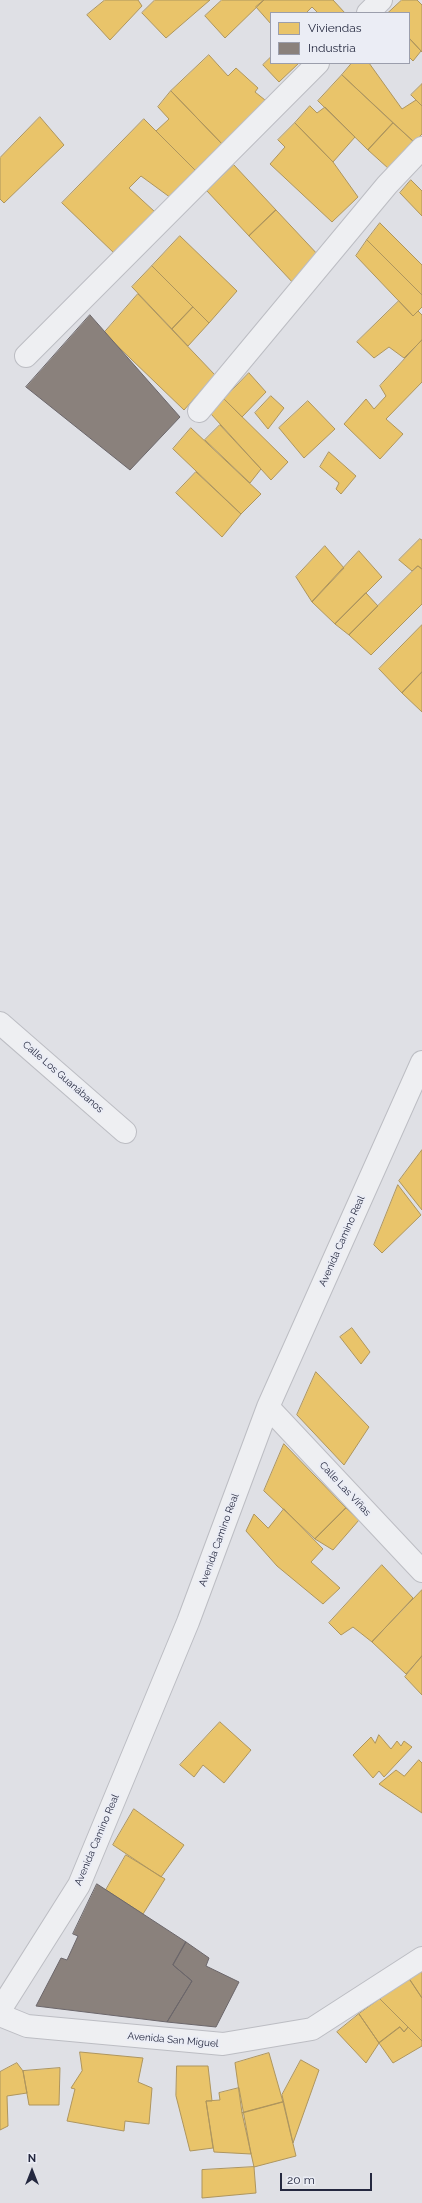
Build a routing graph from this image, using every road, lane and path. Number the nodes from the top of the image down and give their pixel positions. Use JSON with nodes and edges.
{"nodes":[{"id":1,"x":381,"y":0,"type":"edge"},
{"id":2,"x":369,"y":12,"type":"edge"},
{"id":3,"x":317,"y":64,"type":"edge"},
{"id":4,"x":422,"y":148,"type":"edge"},
{"id":5,"x":26,"y":356,"type":"dead end"},
{"id":6,"x":199,"y":411,"type":"dead end"},
{"id":7,"x":0,"y":1023,"type":"edge"},
{"id":8,"x":422,"y":1062,"type":"edge"},
{"id":9,"x":125,"y":1132,"type":"dead end"},
{"id":10,"x":268,"y":1407,"type":"junction"},
{"id":11,"x":422,"y":1571,"type":"edge"},
{"id":12,"x":422,"y":1958,"type":"edge"},
{"id":13,"x":0,"y":2010,"type":"edge"},
{"id":14,"x":0,"y":2015,"type":"edge"}],
"edges":[{"from":1,"to":2,"type":"street"},
{"from":3,"to":5,"type":"street"},
{"from":4,"to":6,"type":"street"},
{"from":7,"to":9,"type":"street","name":"Calle Los Guanábanos"},
{"from":8,"to":10,"type":"street","name":"Avenida Camino Real"},
{"from":10,"to":11,"type":"street","name":"Calle Las Viñas"},
{"from":10,"to":13,"type":"street","name":"Avenida Camino Real"},
{"from":12,"to":14,"type":"street","name":"Avenida San Miguel"}]}
